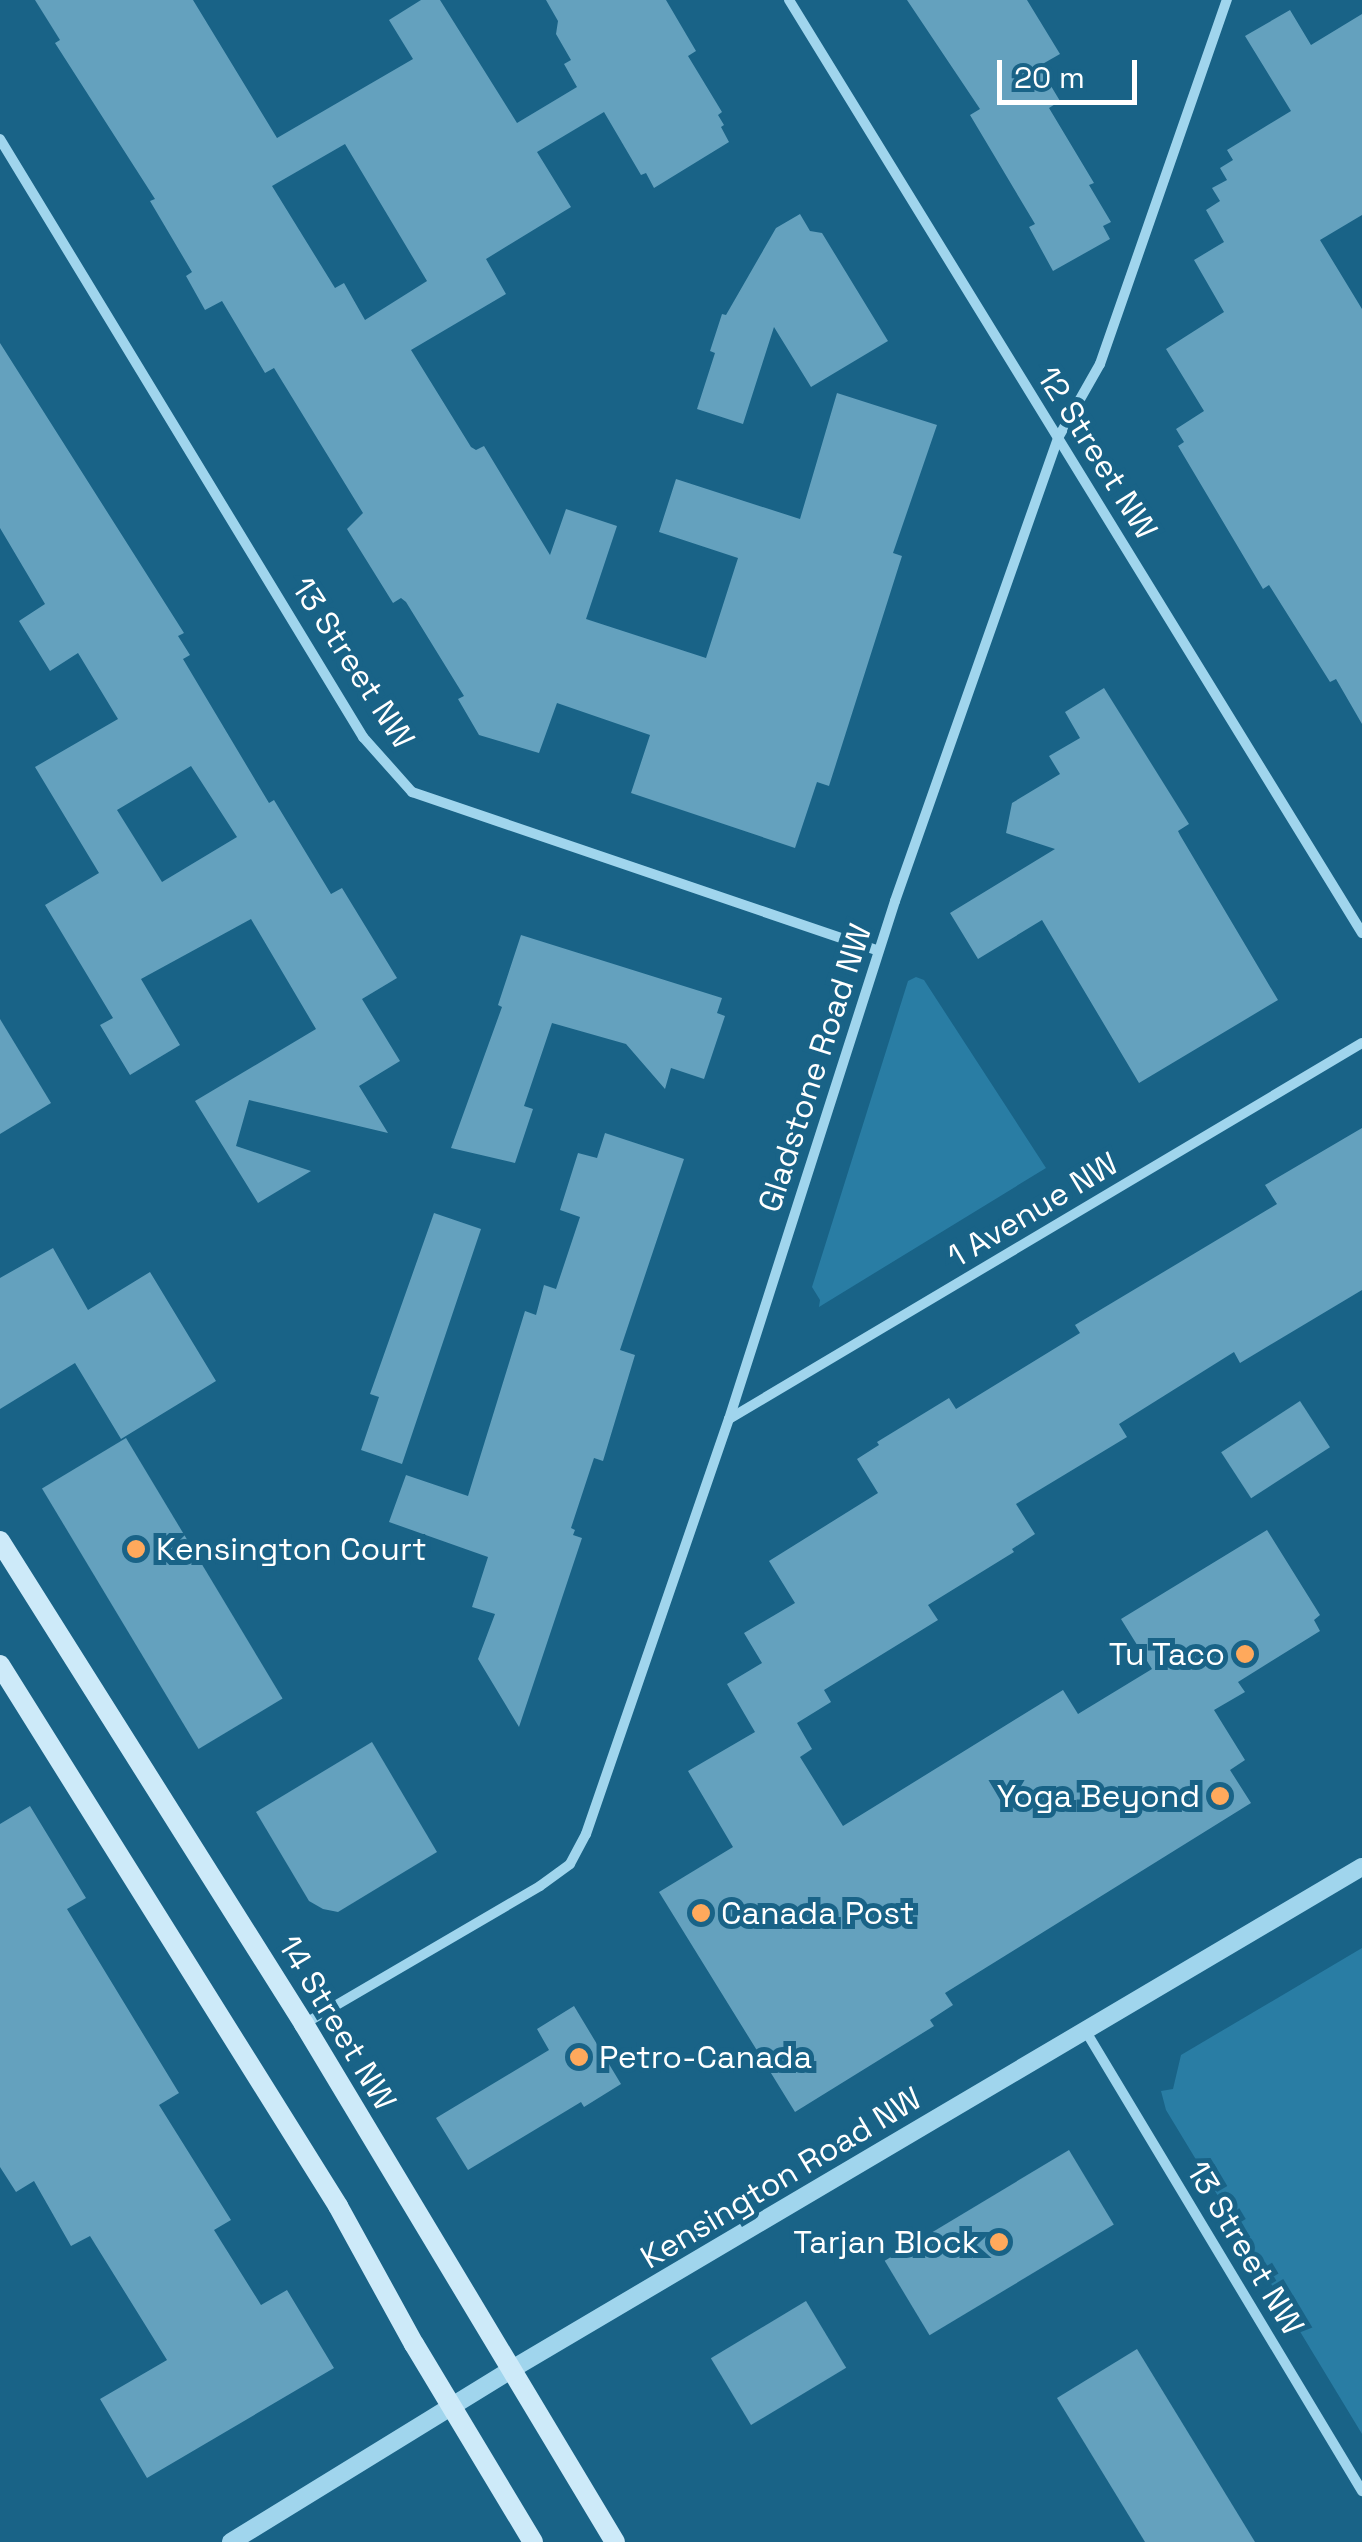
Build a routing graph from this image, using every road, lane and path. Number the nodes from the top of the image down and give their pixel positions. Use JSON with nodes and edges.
{"nodes":[{"id":1,"x":790,"y":0,"type":"edge"},
{"id":2,"x":1227,"y":0,"type":"edge"},
{"id":3,"x":0,"y":139,"type":"edge"},
{"id":4,"x":1058,"y":438,"type":"junction"},
{"id":5,"x":1362,"y":933,"type":"edge"},
{"id":6,"x":878,"y":951,"type":"junction"},
{"id":7,"x":1362,"y":1043,"type":"edge"},
{"id":8,"x":730,"y":1419,"type":"junction"},
{"id":9,"x":0,"y":1540,"type":"edge"},
{"id":10,"x":0,"y":1665,"type":"edge"},
{"id":11,"x":1362,"y":1867,"type":"edge"},
{"id":12,"x":304,"y":2024,"type":"junction"},
{"id":13,"x":1086,"y":2030,"type":"junction"},
{"id":14,"x":512,"y":2369,"type":"junction"},
{"id":15,"x":451,"y":2408,"type":"junction"},
{"id":16,"x":1362,"y":2490,"type":"edge"},
{"id":17,"x":231,"y":2542,"type":"edge"},
{"id":18,"x":532,"y":2542,"type":"edge"},
{"id":19,"x":616,"y":2542,"type":"edge"}],
"edges":[{"from":1,"to":4,"type":"street","name":"12 Street NW"},
{"from":2,"to":4,"type":"street","name":"Gladstone Road NW"},
{"from":3,"to":6,"type":"street","name":"13 Street NW"},
{"from":4,"to":5,"type":"street","name":"12 Street NW"},
{"from":4,"to":6,"type":"street","name":"Gladstone Road NW"},
{"from":6,"to":8,"type":"street","name":"Gladstone Road NW"},
{"from":7,"to":8,"type":"street","name":"1 Avenue NW"},
{"from":8,"to":12,"type":"street","name":"Gladstone Road NW"},
{"from":9,"to":12,"type":"main road","name":"14 Street NW"},
{"from":10,"to":15,"type":"main road"},
{"from":11,"to":13,"type":"street","name":"Kensington Road NW"},
{"from":12,"to":14,"type":"main road","name":"14 Street NW"},
{"from":13,"to":14,"type":"street","name":"Kensington Road NW"},
{"from":13,"to":16,"type":"street","name":"13 Street NW"},
{"from":14,"to":15,"type":"street","name":"Kensington Road NW"},
{"from":14,"to":19,"type":"main road","name":"14 Street NW"},
{"from":15,"to":17,"type":"street","name":"Kensington Road NW"},
{"from":15,"to":18,"type":"main road"}]}
